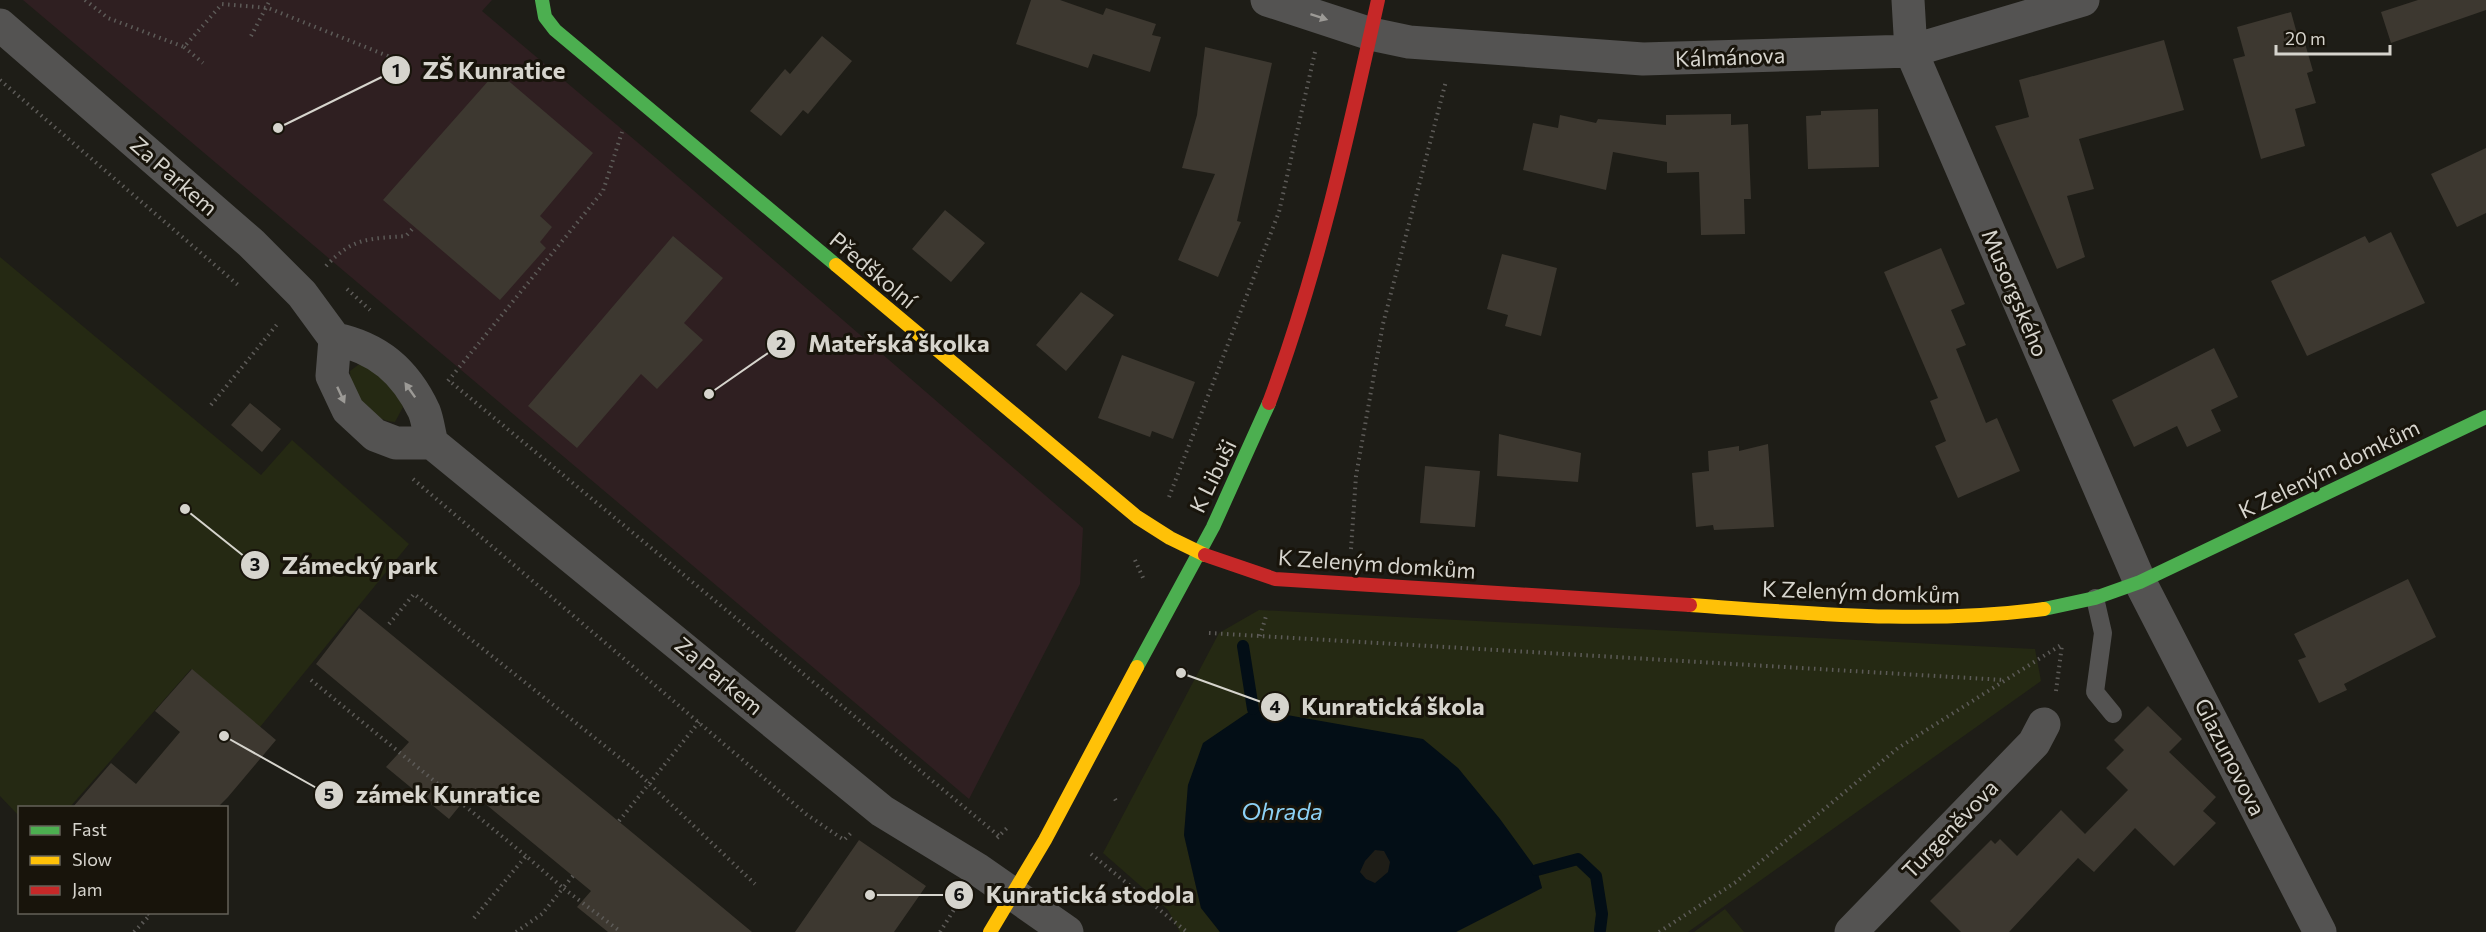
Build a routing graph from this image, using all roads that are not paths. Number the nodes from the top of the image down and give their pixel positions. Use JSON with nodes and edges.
{"nodes":[{"id":1,"x":1267,"y":0,"type":"edge"},
{"id":2,"x":1378,"y":0,"type":"edge"},
{"id":3,"x":1908,"y":0,"type":"edge"},
{"id":4,"x":2084,"y":0,"type":"edge"},
{"id":5,"x":542,"y":1,"type":"edge"},
{"id":6,"x":0,"y":26,"type":"edge"},
{"id":7,"x":1371,"y":34,"type":"junction"},
{"id":8,"x":1911,"y":51,"type":"junction"},
{"id":9,"x":335,"y":339,"type":"junction"},
{"id":10,"x":2486,"y":417,"type":"edge"},
{"id":11,"x":432,"y":443,"type":"junction"},
{"id":12,"x":1198,"y":554,"type":"junction"},
{"id":13,"x":2140,"y":582,"type":"junction"},
{"id":14,"x":2096,"y":598,"type":"junction"},
{"id":15,"x":2113,"y":714,"type":"dead end"},
{"id":16,"x":2044,"y":724,"type":"road end"},
{"id":17,"x":1015,"y":895,"type":"junction"},
{"id":18,"x":1059,"y":926,"type":"edge"},
{"id":19,"x":990,"y":932,"type":"edge"},
{"id":20,"x":1851,"y":932,"type":"edge"},
{"id":21,"x":2320,"y":932,"type":"edge"}],
"edges":[{"from":1,"to":7,"type":"street","name":"Kálmánova","one_way":true},
{"from":2,"to":7,"type":"street","name":"K Libuši"},
{"from":3,"to":8,"type":"street","name":"Musorgského"},
{"from":4,"to":8,"type":"street","name":"Kálmánova"},
{"from":5,"to":12,"type":"street","name":"Předškolní"},
{"from":6,"to":9,"type":"street","name":"Za Parkem"},
{"from":7,"to":8,"type":"street","name":"Kálmánova"},
{"from":7,"to":12,"type":"street","name":"K Libuši"},
{"from":8,"to":13,"type":"street","name":"Musorgského"},
{"from":11,"to":9,"type":"street","one_way":true},
{"from":9,"to":11,"type":"street","one_way":true},
{"from":10,"to":13,"type":"street","name":"K Zeleným domkům"},
{"from":11,"to":17,"type":"street","name":"Za Parkem"},
{"from":12,"to":14,"type":"street","name":"K Zeleným domkům"},
{"from":12,"to":17,"type":"street","name":"K Libuši"},
{"from":13,"to":14,"type":"street","name":"K Zeleným domkům"},
{"from":13,"to":21,"type":"street","name":"Glazunovova"},
{"from":14,"to":15,"type":"lane"},
{"from":16,"to":20,"type":"street","name":"Turgeněvova"},
{"from":17,"to":18,"type":"street","name":"Za Parkem"},
{"from":17,"to":19,"type":"street","name":"K Libuši"}]}
